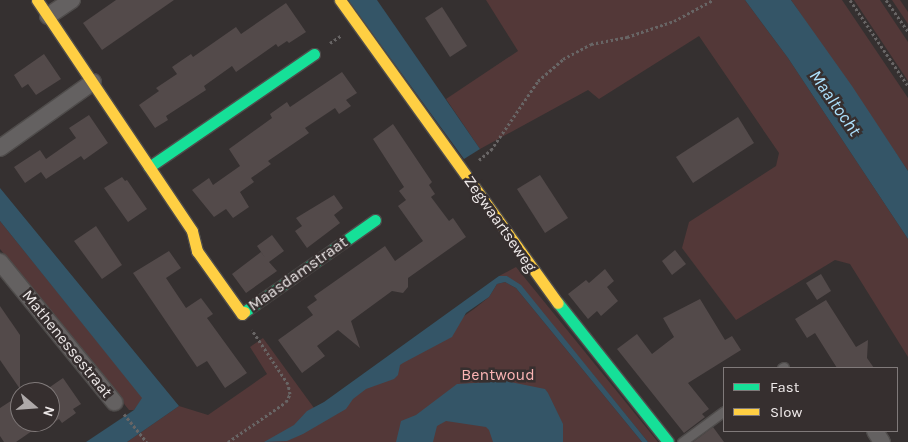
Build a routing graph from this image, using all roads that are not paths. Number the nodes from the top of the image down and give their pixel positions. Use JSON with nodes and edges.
{"nodes":[{"id":1,"x":37,"y":0,"type":"edge"},
{"id":2,"x":72,"y":0,"type":"edge"},
{"id":3,"x":340,"y":0,"type":"edge"},
{"id":4,"x":48,"y":16,"type":"junction"},
{"id":5,"x":314,"y":54,"type":"dead end"},
{"id":6,"x":93,"y":82,"type":"junction"},
{"id":7,"x":0,"y":148,"type":"edge"},
{"id":8,"x":149,"y":167,"type":"junction"},
{"id":9,"x":375,"y":220,"type":"dead end"},
{"id":10,"x":0,"y":262,"type":"edge"},
{"id":11,"x":114,"y":402,"type":"road end"},
{"id":12,"x":723,"y":412,"type":"edge"},
{"id":13,"x":668,"y":442,"type":"edge"},
{"id":14,"x":682,"y":442,"type":"edge"}],
"edges":[{"from":1,"to":4,"type":"street","name":"Maasdamstraat"},
{"from":2,"to":4,"type":"street"},
{"from":3,"to":13,"type":"street","name":"Zegwaartseweg"},
{"from":4,"to":6,"type":"street","name":"Maasdamstraat"},
{"from":5,"to":8,"type":"street"},
{"from":6,"to":7,"type":"street"},
{"from":6,"to":8,"type":"street","name":"Maasdamstraat"},
{"from":8,"to":9,"type":"street","name":"Maasdamstraat"},
{"from":10,"to":11,"type":"street","name":"Mathenessestraat"},
{"from":12,"to":14,"type":"lane"}]}
